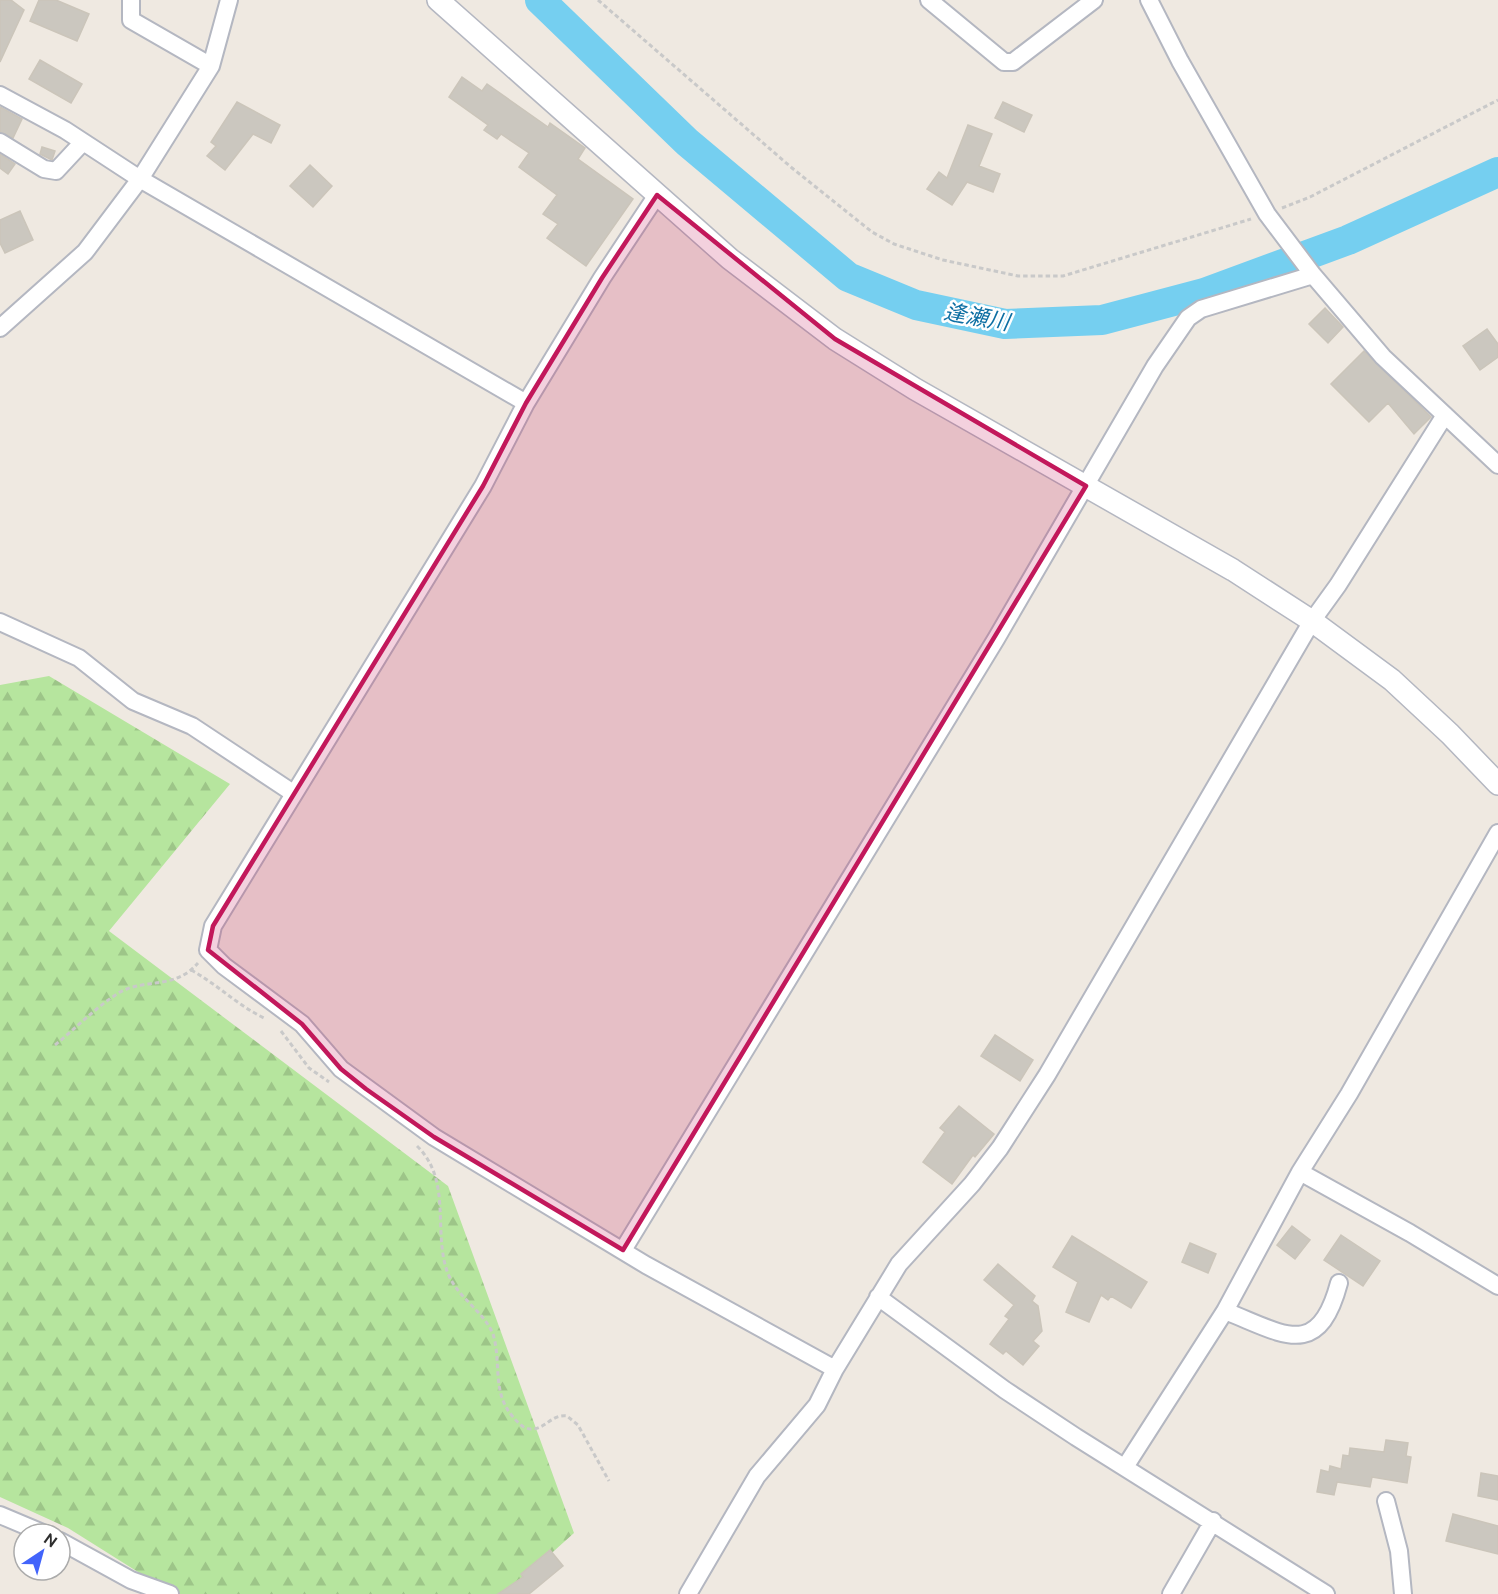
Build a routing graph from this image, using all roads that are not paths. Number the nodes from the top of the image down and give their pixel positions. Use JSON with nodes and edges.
{"nodes":[{"id":1,"x":131,"y":0,"type":"edge"},
{"id":2,"x":229,"y":0,"type":"edge"},
{"id":3,"x":438,"y":0,"type":"edge"},
{"id":4,"x":929,"y":0,"type":"edge"},
{"id":5,"x":1094,"y":0,"type":"edge"},
{"id":6,"x":1149,"y":0,"type":"edge"},
{"id":7,"x":211,"y":66,"type":"junction"},
{"id":8,"x":0,"y":95,"type":"edge"},
{"id":9,"x":0,"y":142,"type":"edge"},
{"id":10,"x":83,"y":142,"type":"junction"},
{"id":11,"x":140,"y":179,"type":"junction"},
{"id":12,"x":657,"y":195,"type":"junction"},
{"id":13,"x":1313,"y":275,"type":"junction"},
{"id":14,"x":0,"y":328,"type":"edge"},
{"id":15,"x":526,"y":403,"type":"junction"},
{"id":16,"x":1445,"y":415,"type":"junction"},
{"id":17,"x":1498,"y":465,"type":"edge"},
{"id":18,"x":1086,"y":486,"type":"junction"},
{"id":19,"x":1312,"y":621,"type":"junction"},
{"id":20,"x":0,"y":622,"type":"edge"},
{"id":21,"x":1498,"y":784,"type":"edge"},
{"id":22,"x":294,"y":793,"type":"junction"},
{"id":23,"x":1498,"y":833,"type":"edge"},
{"id":24,"x":1300,"y":1172,"type":"junction"},
{"id":25,"x":623,"y":1250,"type":"junction"},
{"id":26,"x":1339,"y":1283,"type":"dead end"},
{"id":27,"x":1498,"y":1286,"type":"edge"},
{"id":28,"x":878,"y":1297,"type":"junction"},
{"id":29,"x":1225,"y":1311,"type":"junction"},
{"id":30,"x":835,"y":1369,"type":"junction"},
{"id":31,"x":1125,"y":1467,"type":"junction"},
{"id":32,"x":1386,"y":1501,"type":"dead end"},
{"id":33,"x":0,"y":1515,"type":"edge"},
{"id":34,"x":1213,"y":1521,"type":"junction"},
{"id":35,"x":17,"y":1522,"type":"edge"},
{"id":36,"x":72,"y":1548,"type":"edge"},
{"id":37,"x":170,"y":1594,"type":"edge"},
{"id":38,"x":687,"y":1594,"type":"edge"},
{"id":39,"x":1171,"y":1594,"type":"edge"},
{"id":40,"x":1326,"y":1594,"type":"edge"},
{"id":41,"x":1403,"y":1594,"type":"edge"}],
"edges":[{"from":1,"to":7,"type":"street"},
{"from":2,"to":7,"type":"street"},
{"from":3,"to":12,"type":"street"},
{"from":4,"to":5,"type":"street"},
{"from":6,"to":13,"type":"street"},
{"from":7,"to":11,"type":"street"},
{"from":8,"to":10,"type":"street"},
{"from":9,"to":10,"type":"street"},
{"from":10,"to":11,"type":"street"},
{"from":11,"to":14,"type":"street"},
{"from":11,"to":15,"type":"street"},
{"from":12,"to":15,"type":"street"},
{"from":12,"to":18,"type":"street"},
{"from":13,"to":16,"type":"street"},
{"from":13,"to":18,"type":"street"},
{"from":15,"to":22,"type":"street"},
{"from":16,"to":17,"type":"street"},
{"from":16,"to":19,"type":"street"},
{"from":18,"to":19,"type":"street"},
{"from":18,"to":25,"type":"street"},
{"from":19,"to":21,"type":"street"},
{"from":19,"to":28,"type":"street"},
{"from":20,"to":22,"type":"street"},
{"from":22,"to":25,"type":"street"},
{"from":23,"to":24,"type":"street"},
{"from":24,"to":27,"type":"street"},
{"from":24,"to":29,"type":"street"},
{"from":25,"to":30,"type":"street"},
{"from":26,"to":29,"type":"street"},
{"from":28,"to":30,"type":"street"},
{"from":28,"to":31,"type":"street"},
{"from":29,"to":31,"type":"street"},
{"from":30,"to":38,"type":"street"},
{"from":31,"to":34,"type":"street"},
{"from":32,"to":41,"type":"street"},
{"from":33,"to":35,"type":"street"},
{"from":34,"to":39,"type":"street"},
{"from":34,"to":40,"type":"street"},
{"from":36,"to":37,"type":"street"}]}
